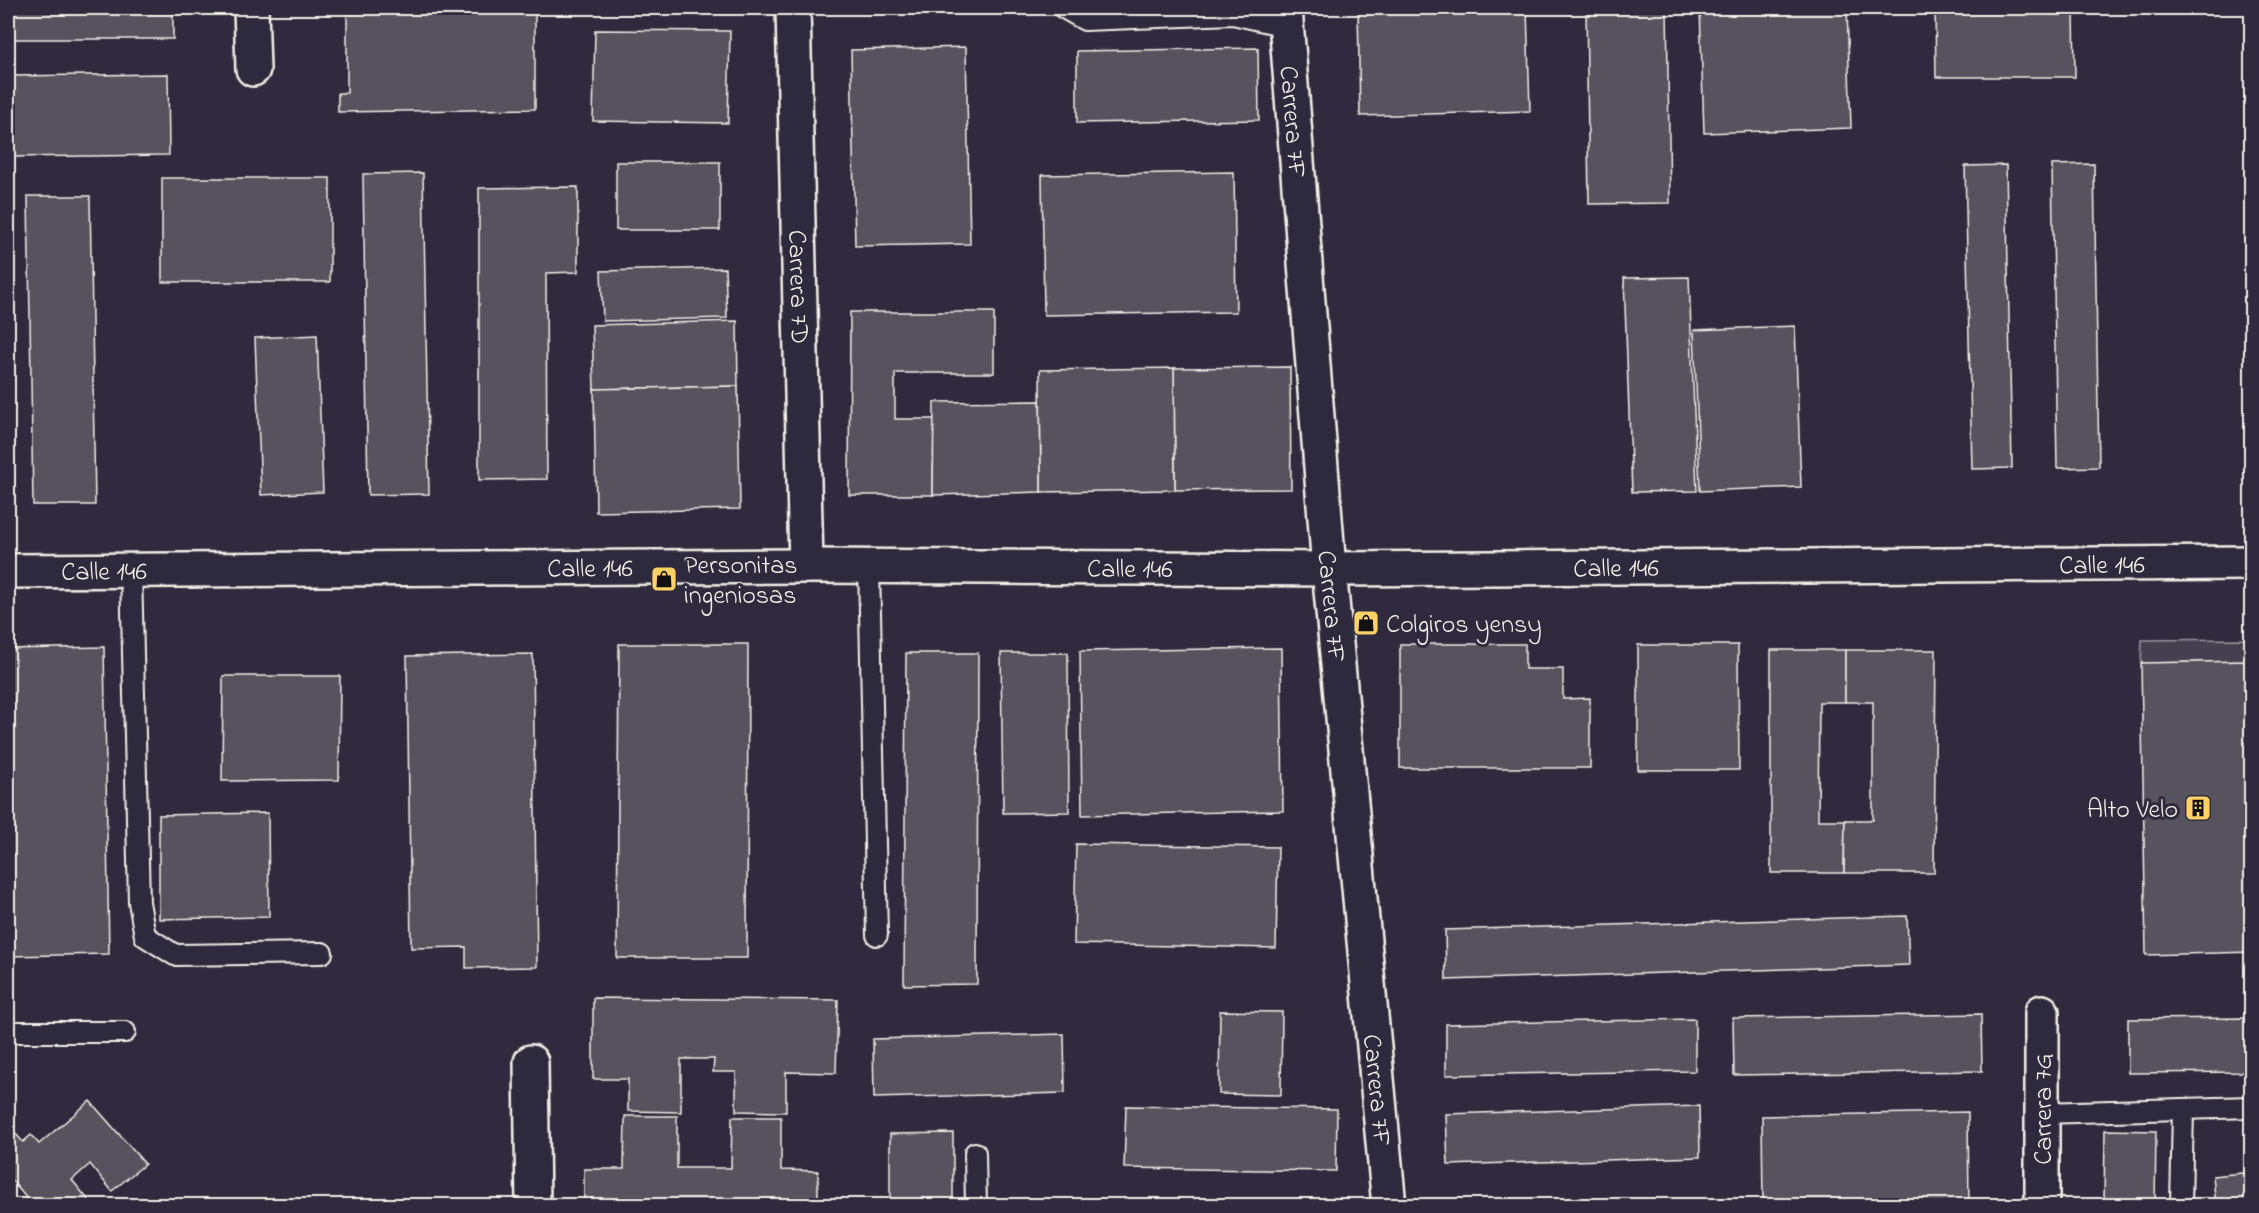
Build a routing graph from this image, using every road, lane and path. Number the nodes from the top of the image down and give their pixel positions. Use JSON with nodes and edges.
{"nodes":[{"id":1,"x":251,"y":8,"type":"edge"},
{"id":2,"x":794,"y":8,"type":"edge"},
{"id":3,"x":1064,"y":8,"type":"edge"},
{"id":4,"x":1286,"y":17,"type":"edge"},
{"id":5,"x":253,"y":69,"type":"dead end"},
{"id":6,"x":2252,"y":563,"type":"edge"},
{"id":7,"x":806,"y":566,"type":"junction"},
{"id":8,"x":869,"y":566,"type":"junction"},
{"id":9,"x":1329,"y":569,"type":"junction"},
{"id":10,"x":130,"y":570,"type":"junction"},
{"id":11,"x":8,"y":571,"type":"edge"},
{"id":12,"x":877,"y":934,"type":"dead end"},
{"id":13,"x":322,"y":953,"type":"dead end"},
{"id":14,"x":2043,"y":1012,"type":"dead end"},
{"id":15,"x":8,"y":1032,"type":"edge"},
{"id":16,"x":125,"y":1032,"type":"dead end"},
{"id":17,"x":531,"y":1062,"type":"dead end"},
{"id":18,"x":2252,"y":1107,"type":"edge"},
{"id":19,"x":2184,"y":1109,"type":"junction"},
{"id":20,"x":2042,"y":1113,"type":"junction"},
{"id":21,"x":975,"y":1154,"type":"dead end"},
{"id":22,"x":533,"y":1206,"type":"edge"},
{"id":23,"x":976,"y":1206,"type":"edge"},
{"id":24,"x":1389,"y":1206,"type":"edge"},
{"id":25,"x":2042,"y":1206,"type":"edge"},
{"id":26,"x":2181,"y":1206,"type":"edge"}],
"edges":[{"from":1,"to":5,"type":"street"},
{"from":2,"to":7,"type":"street","name":"Carrera 7D"},
{"from":3,"to":4,"type":"lane"},
{"from":4,"to":9,"type":"street","name":"Carrera 7F"},
{"from":6,"to":9,"type":"street","name":"Calle 146"},
{"from":7,"to":8,"type":"street","name":"Calle 146"},
{"from":7,"to":10,"type":"street","name":"Calle 146"},
{"from":8,"to":9,"type":"street","name":"Calle 146"},
{"from":8,"to":12,"type":"lane"},
{"from":9,"to":24,"type":"street","name":"Carrera 7F"},
{"from":10,"to":11,"type":"street","name":"Calle 146"},
{"from":10,"to":13,"type":"lane"},
{"from":14,"to":20,"type":"street","name":"Carrera 7G"},
{"from":15,"to":16,"type":"lane"},
{"from":17,"to":22,"type":"street"},
{"from":18,"to":19,"type":"lane"},
{"from":19,"to":20,"type":"lane"},
{"from":19,"to":26,"type":"lane"},
{"from":20,"to":25,"type":"street","name":"Carrera 7G"},
{"from":21,"to":23,"type":"lane"}]}
